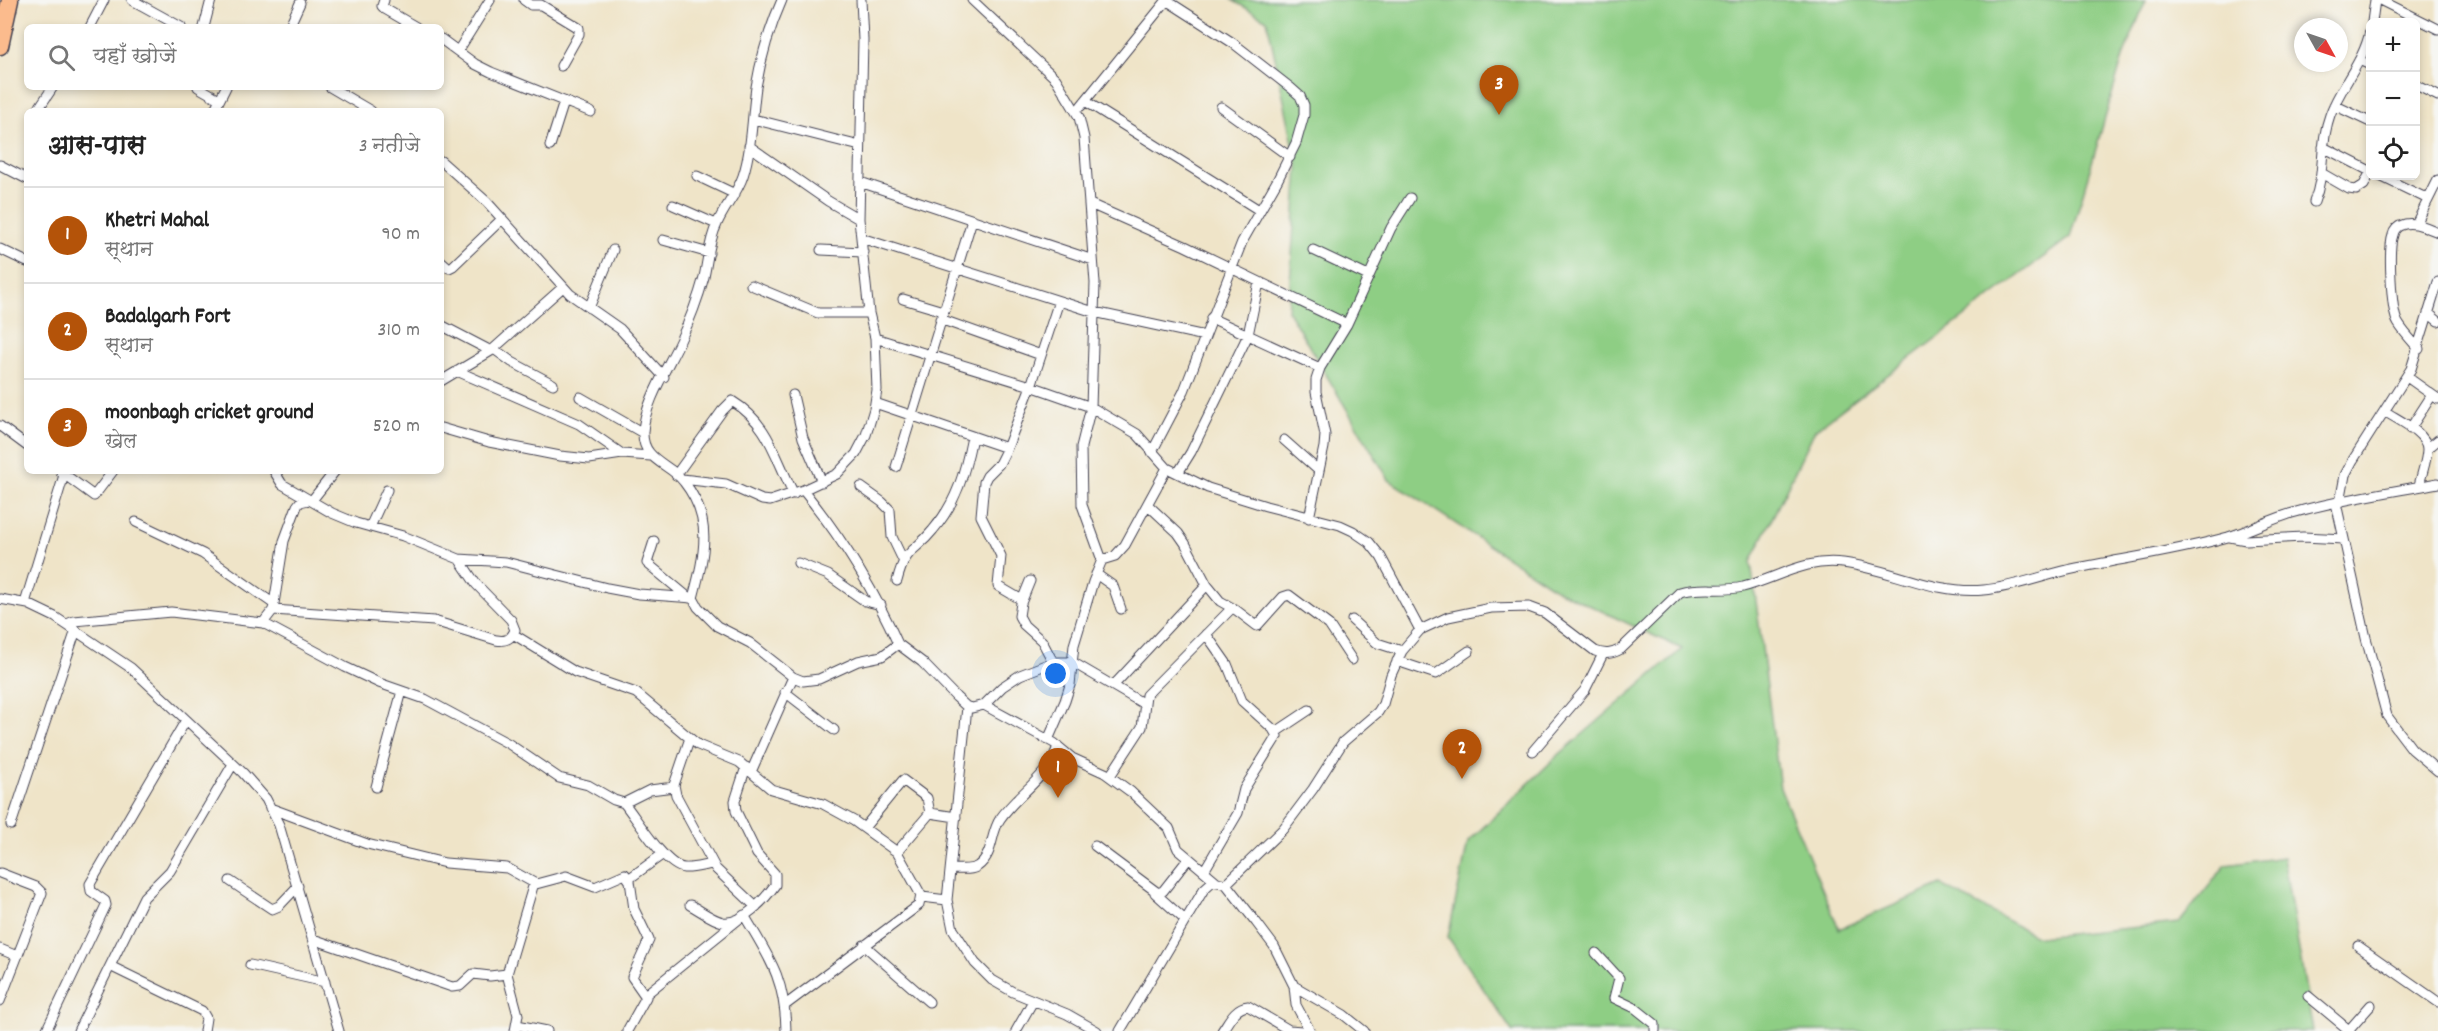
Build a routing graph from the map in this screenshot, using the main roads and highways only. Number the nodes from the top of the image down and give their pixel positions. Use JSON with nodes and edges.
{"nodes":[{"id":1,"x":10,"y":0,"type":"edge"},
{"id":2,"x":0,"y":46,"type":"edge"}],
"edges":[{"from":1,"to":2,"type":"highway"}]}
